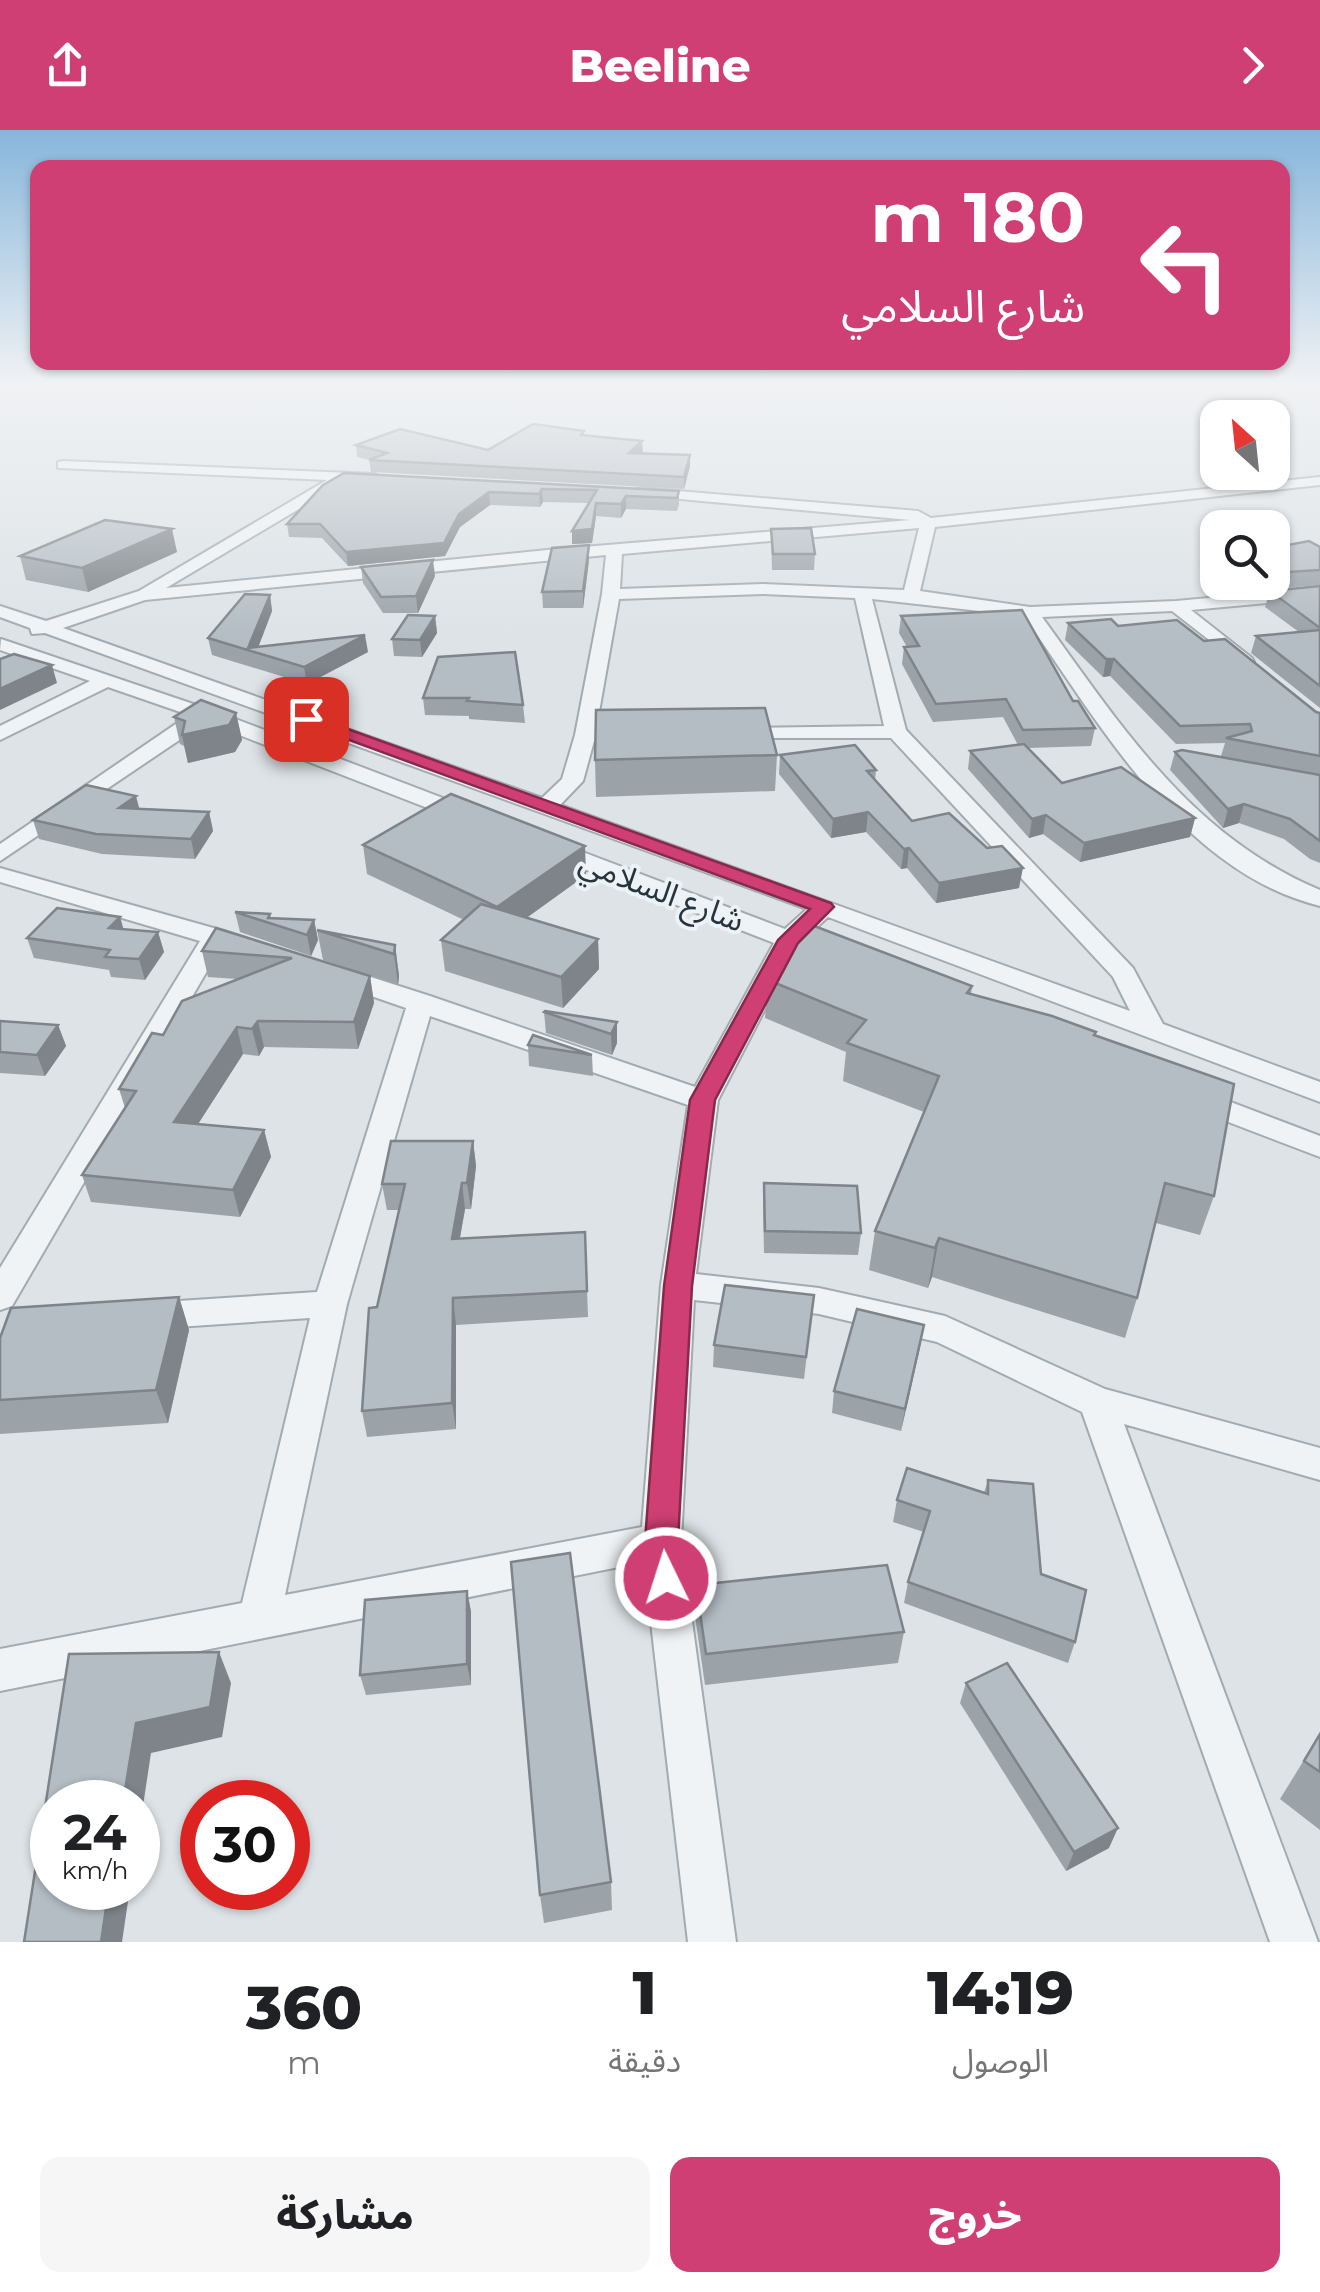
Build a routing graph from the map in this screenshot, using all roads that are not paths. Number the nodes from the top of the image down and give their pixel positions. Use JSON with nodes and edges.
{"nodes":[{"id":1,"x":99,"y":467,"type":"edge"},
{"id":2,"x":342,"y":477,"type":"junction"},
{"id":3,"x":384,"y":479,"type":"edge"},
{"id":4,"x":1320,"y":481,"type":"edge"},
{"id":5,"x":1290,"y":483,"type":"edge"},
{"id":6,"x":1290,"y":488,"type":"edge"},
{"id":7,"x":1230,"y":490,"type":"edge"},
{"id":8,"x":627,"y":491,"type":"edge"},
{"id":9,"x":1308,"y":498,"type":"dead end"},
{"id":10,"x":928,"y":524,"type":"junction"},
{"id":11,"x":614,"y":550,"type":"junction"},
{"id":12,"x":1320,"y":593,"type":"edge"},
{"id":13,"x":611,"y":594,"type":"junction"},
{"id":14,"x":143,"y":595,"type":"junction"},
{"id":15,"x":910,"y":595,"type":"junction"},
{"id":16,"x":863,"y":596,"type":"junction"},
{"id":17,"x":1176,"y":606,"type":"junction"},
{"id":18,"x":0,"y":611,"type":"edge"},
{"id":19,"x":1030,"y":612,"type":"junction"},
{"id":20,"x":43,"y":628,"type":"junction"},
{"id":21,"x":1,"y":644,"type":"edge"},
{"id":22,"x":1262,"y":676,"type":"edge"},
{"id":23,"x":105,"y":681,"type":"junction"},
{"id":24,"x":234,"y":694,"type":"junction"},
{"id":25,"x":204,"y":714,"type":"junction"},
{"id":26,"x":896,"y":732,"type":"junction"},
{"id":27,"x":0,"y":734,"type":"edge"},
{"id":28,"x":643,"y":734,"type":"edge"},
{"id":29,"x":721,"y":734,"type":"edge"},
{"id":30,"x":585,"y":735,"type":"junction"},
{"id":31,"x":1130,"y":750,"type":"junction"},
{"id":32,"x":1168,"y":756,"type":"dead end"},
{"id":33,"x":546,"y":806,"type":"junction"},
{"id":34,"x":496,"y":826,"type":"edge"},
{"id":35,"x":533,"y":841,"type":"edge"},
{"id":36,"x":0,"y":854,"type":"edge"},
{"id":37,"x":0,"y":875,"type":"edge"},
{"id":38,"x":1320,"y":899,"type":"edge"},
{"id":39,"x":824,"y":907,"type":"junction"},
{"id":40,"x":215,"y":936,"type":"junction"},
{"id":41,"x":789,"y":940,"type":"junction"},
{"id":42,"x":271,"y":954,"type":"edge"},
{"id":43,"x":844,"y":961,"type":"edge"},
{"id":44,"x":308,"y":966,"type":"edge"},
{"id":45,"x":421,"y":1002,"type":"junction"},
{"id":46,"x":1152,"y":1029,"type":"junction"},
{"id":47,"x":1174,"y":1090,"type":"edge"},
{"id":48,"x":1320,"y":1092,"type":"edge"},
{"id":49,"x":702,"y":1100,"type":"junction"},
{"id":50,"x":1320,"y":1146,"type":"edge"},
{"id":51,"x":678,"y":1286,"type":"junction"},
{"id":52,"x":330,"y":1304,"type":"junction"},
{"id":53,"x":6,"y":1315,"type":"edge"},
{"id":54,"x":116,"y":1318,"type":"edge"},
{"id":55,"x":1097,"y":1402,"type":"junction"},
{"id":56,"x":1320,"y":1464,"type":"edge"},
{"id":57,"x":662,"y":1541,"type":"junction"},
{"id":58,"x":258,"y":1618,"type":"junction"},
{"id":59,"x":0,"y":1670,"type":"edge"},
{"id":60,"x":712,"y":1942,"type":"edge"},
{"id":61,"x":1294,"y":1942,"type":"edge"}],
"edges":[{"from":1,"to":2,"type":"street"},
{"from":2,"to":3,"type":"street"},
{"from":2,"to":14,"type":"street"},
{"from":4,"to":5,"type":"street"},
{"from":6,"to":9,"type":"street"},
{"from":7,"to":10,"type":"street"},
{"from":8,"to":10,"type":"street"},
{"from":10,"to":11,"type":"street"},
{"from":10,"to":15,"type":"street"},
{"from":11,"to":13,"type":"street"},
{"from":11,"to":14,"type":"street"},
{"from":12,"to":17,"type":"street"},
{"from":13,"to":16,"type":"street"},
{"from":13,"to":30,"type":"street"},
{"from":14,"to":20,"type":"street"},
{"from":15,"to":16,"type":"street"},
{"from":15,"to":19,"type":"street"},
{"from":16,"to":26,"type":"street"},
{"from":17,"to":19,"type":"street"},
{"from":17,"to":22,"type":"street"},
{"from":18,"to":20,"type":"street","name":"شارع السلامي"},
{"from":19,"to":31,"type":"street"},
{"from":20,"to":21,"type":"street"},
{"from":20,"to":24,"type":"street","name":"شارع السلامي"},
{"from":21,"to":23,"type":"street"},
{"from":23,"to":25,"type":"street"},
{"from":23,"to":27,"type":"street"},
{"from":24,"to":25,"type":"street"},
{"from":24,"to":33,"type":"street","name":"شارع السلامي"},
{"from":25,"to":34,"type":"street"},
{"from":25,"to":36,"type":"street"},
{"from":26,"to":29,"type":"street"},
{"from":26,"to":46,"type":"street"},
{"from":28,"to":30,"type":"street"},
{"from":30,"to":33,"type":"street"},
{"from":31,"to":32,"type":"street"},
{"from":31,"to":38,"type":"street"},
{"from":33,"to":39,"type":"street","name":"شارع السلامي"},
{"from":35,"to":41,"type":"street","name":"شارع السلامي"},
{"from":37,"to":40,"type":"street"},
{"from":39,"to":41,"type":"street"},
{"from":39,"to":46,"type":"street","name":"شارع السلامي"},
{"from":40,"to":42,"type":"street"},
{"from":40,"to":53,"type":"street"},
{"from":41,"to":43,"type":"street","name":"شارع السلامي"},
{"from":41,"to":49,"type":"street"},
{"from":44,"to":45,"type":"street"},
{"from":45,"to":49,"type":"street"},
{"from":45,"to":52,"type":"street"},
{"from":46,"to":48,"type":"street","name":"شارع السلامي"},
{"from":47,"to":50,"type":"street"},
{"from":49,"to":51,"type":"street"},
{"from":51,"to":55,"type":"street"},
{"from":51,"to":57,"type":"street"},
{"from":52,"to":54,"type":"street"},
{"from":52,"to":58,"type":"street"},
{"from":55,"to":56,"type":"street"},
{"from":55,"to":61,"type":"street"},
{"from":57,"to":58,"type":"street"},
{"from":57,"to":60,"type":"street"},
{"from":58,"to":59,"type":"street"}]}
